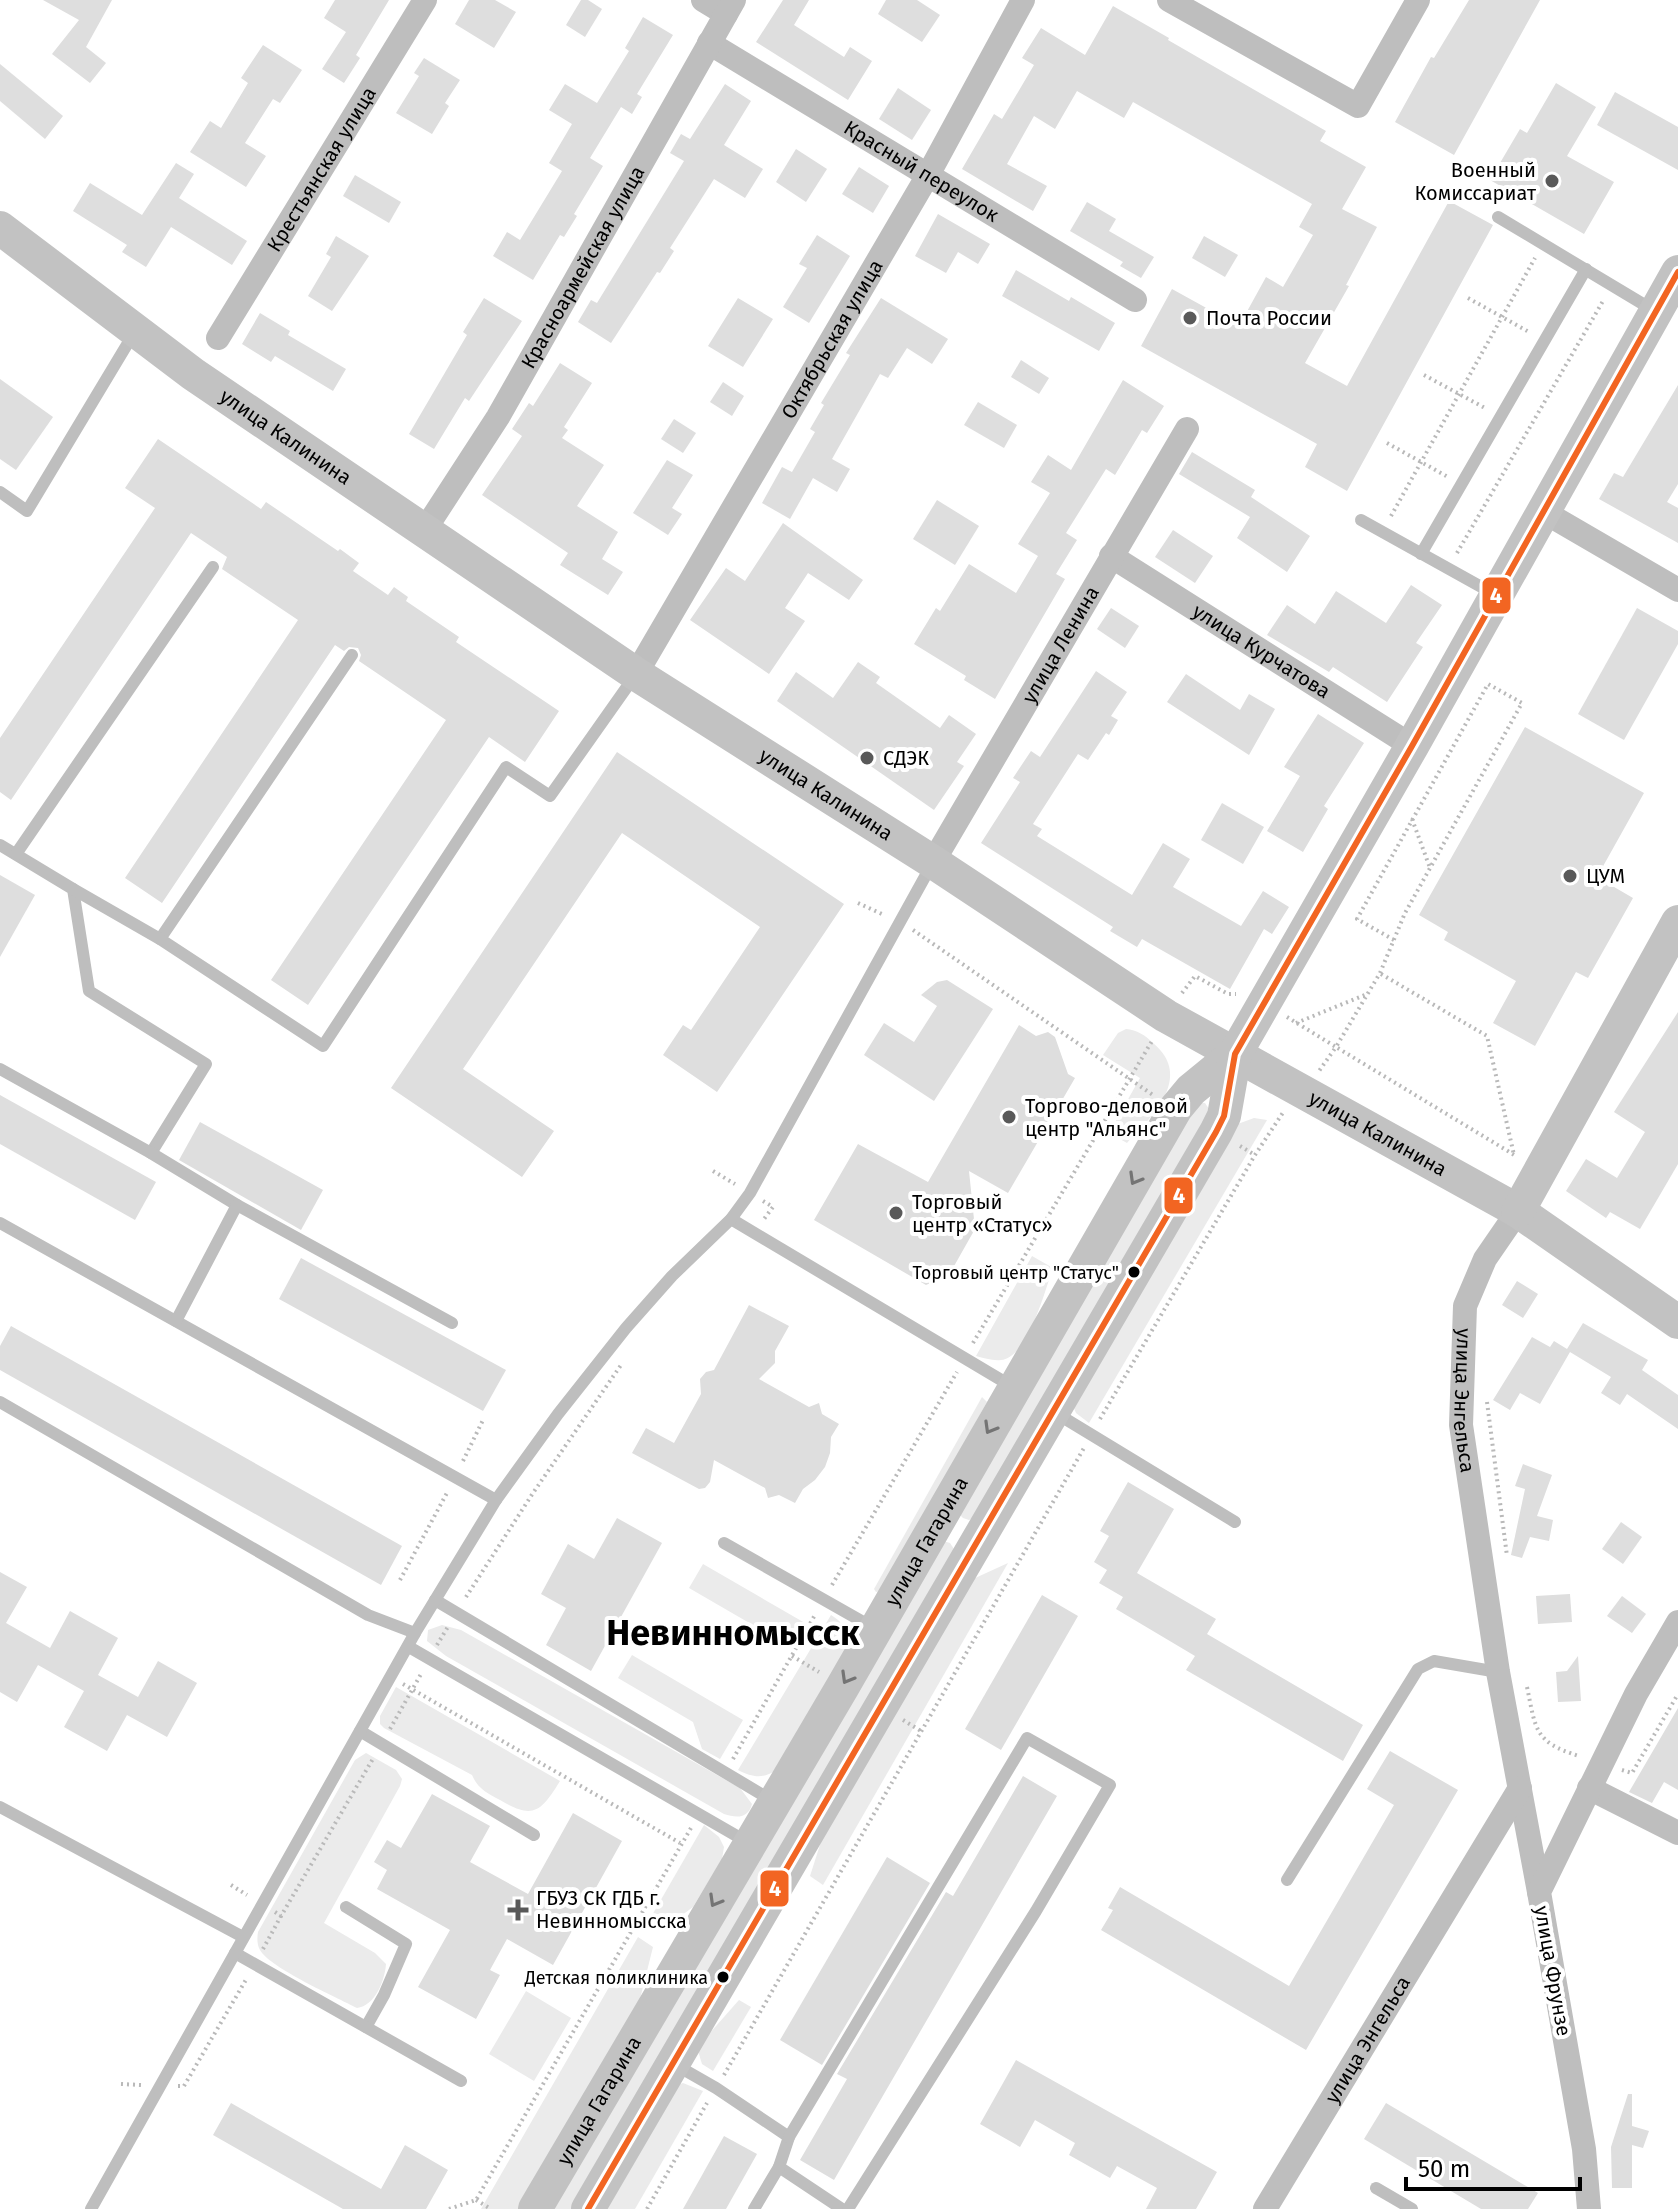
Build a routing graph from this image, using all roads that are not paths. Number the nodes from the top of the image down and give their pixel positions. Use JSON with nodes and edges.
{"nodes":[{"id":1,"x":425,"y":0,"type":"edge"},
{"id":2,"x":703,"y":0,"type":"edge"},
{"id":3,"x":1023,"y":0,"type":"edge"},
{"id":4,"x":1169,"y":0,"type":"edge"},
{"id":5,"x":1418,"y":0,"type":"edge"},
{"id":6,"x":730,"y":7,"type":"edge"},
{"id":7,"x":709,"y":43,"type":"junction"},
{"id":8,"x":928,"y":175,"type":"junction"},
{"id":9,"x":1498,"y":217,"type":"dead end"},
{"id":10,"x":0,"y":228,"type":"edge"},
{"id":11,"x":1586,"y":269,"type":"junction"},
{"id":12,"x":1678,"y":272,"type":"edge"},
{"id":13,"x":1135,"y":300,"type":"dead end"},
{"id":14,"x":1656,"y":312,"type":"junction"},
{"id":15,"x":136,"y":330,"type":"junction"},
{"id":16,"x":218,"y":338,"type":"dead end"},
{"id":17,"x":1187,"y":429,"type":"dead end"},
{"id":18,"x":0,"y":492,"type":"edge"},
{"id":19,"x":1544,"y":512,"type":"junction"},
{"id":20,"x":1361,"y":520,"type":"dead end"},
{"id":21,"x":424,"y":531,"type":"junction"},
{"id":22,"x":1421,"y":554,"type":"junction"},
{"id":23,"x":1111,"y":556,"type":"junction"},
{"id":24,"x":213,"y":567,"type":"dead end"},
{"id":25,"x":1678,"y":590,"type":"edge"},
{"id":26,"x":1497,"y":596,"type":"junction"},
{"id":27,"x":352,"y":655,"type":"dead end"},
{"id":28,"x":636,"y":674,"type":"junction"},
{"id":29,"x":1412,"y":746,"type":"junction"},
{"id":30,"x":0,"y":845,"type":"edge"},
{"id":31,"x":16,"y":854,"type":"junction"},
{"id":32,"x":933,"y":862,"type":"junction"},
{"id":33,"x":73,"y":889,"type":"junction"},
{"id":34,"x":1678,"y":922,"type":"edge"},
{"id":35,"x":160,"y":939,"type":"junction"},
{"id":36,"x":1235,"y":1054,"type":"junction"},
{"id":37,"x":0,"y":1069,"type":"edge"},
{"id":38,"x":151,"y":1153,"type":"junction"},
{"id":39,"x":237,"y":1205,"type":"junction"},
{"id":40,"x":1518,"y":1211,"type":"junction"},
{"id":41,"x":731,"y":1219,"type":"junction"},
{"id":42,"x":0,"y":1223,"type":"edge"},
{"id":43,"x":176,"y":1321,"type":"junction"},
{"id":44,"x":1678,"y":1322,"type":"edge"},
{"id":45,"x":452,"y":1323,"type":"dead end"},
{"id":46,"x":1013,"y":1387,"type":"junction"},
{"id":47,"x":0,"y":1402,"type":"edge"},
{"id":48,"x":1052,"y":1410,"type":"junction"},
{"id":49,"x":496,"y":1500,"type":"junction"},
{"id":50,"x":938,"y":1519,"type":"junction"},
{"id":51,"x":1235,"y":1522,"type":"dead end"},
{"id":52,"x":977,"y":1540,"type":"junction"},
{"id":53,"x":724,"y":1543,"type":"dead end"},
{"id":54,"x":435,"y":1600,"type":"junction"},
{"id":55,"x":1678,"y":1622,"type":"edge"},
{"id":56,"x":875,"y":1629,"type":"junction"},
{"id":57,"x":415,"y":1633,"type":"junction"},
{"id":58,"x":409,"y":1647,"type":"junction"},
{"id":59,"x":1498,"y":1672,"type":"junction"},
{"id":60,"x":360,"y":1731,"type":"junction"},
{"id":61,"x":1520,"y":1788,"type":"junction"},
{"id":62,"x":1589,"y":1788,"type":"junction"},
{"id":63,"x":773,"y":1801,"type":"junction"},
{"id":64,"x":0,"y":1807,"type":"edge"},
{"id":65,"x":1678,"y":1833,"type":"edge"},
{"id":66,"x":534,"y":1835,"type":"dead end"},
{"id":67,"x":749,"y":1843,"type":"junction"},
{"id":68,"x":1287,"y":1880,"type":"dead end"},
{"id":69,"x":1539,"y":1892,"type":"junction"},
{"id":70,"x":346,"y":1907,"type":"dead end"},
{"id":71,"x":243,"y":1937,"type":"junction"},
{"id":72,"x":235,"y":1953,"type":"junction"},
{"id":73,"x":366,"y":2027,"type":"junction"},
{"id":74,"x":673,"y":2064,"type":"junction"},
{"id":75,"x":461,"y":2081,"type":"dead end"},
{"id":76,"x":789,"y":2137,"type":"junction"},
{"id":77,"x":779,"y":2167,"type":"junction"},
{"id":78,"x":1376,"y":2188,"type":"dead end"},
{"id":79,"x":91,"y":2209,"type":"edge"},
{"id":80,"x":535,"y":2209,"type":"edge"},
{"id":81,"x":588,"y":2209,"type":"edge"},
{"id":82,"x":754,"y":2209,"type":"edge"},
{"id":83,"x":845,"y":2209,"type":"edge"},
{"id":84,"x":1265,"y":2209,"type":"edge"},
{"id":85,"x":1412,"y":2209,"type":"edge"},
{"id":86,"x":1589,"y":2209,"type":"edge"}],
"edges":[{"from":1,"to":16,"type":"street","name":"Крестьянская улица"},
{"from":2,"to":6,"type":"street"},
{"from":3,"to":8,"type":"street","name":"Октябрьская улица"},
{"from":4,"to":5,"type":"street"},
{"from":6,"to":7,"type":"street","name":"Красноармейская улица"},
{"from":7,"to":8,"type":"street","name":"Красный переулок"},
{"from":7,"to":21,"type":"street","name":"Красноармейская улица"},
{"from":8,"to":13,"type":"street","name":"Красный переулок"},
{"from":8,"to":28,"type":"street","name":"Октябрьская улица"},
{"from":9,"to":11,"type":"lane"},
{"from":10,"to":15,"type":"main road","name":"улица Калинина"},
{"from":11,"to":14,"type":"lane"},
{"from":11,"to":22,"type":"lane"},
{"from":12,"to":14,"type":"main road","name":"улица Гагарина"},
{"from":14,"to":19,"type":"main road","name":"улица Гагарина"},
{"from":15,"to":18,"type":"lane"},
{"from":15,"to":21,"type":"main road","name":"улица Калинина"},
{"from":17,"to":23,"type":"street","name":"улица Ленина"},
{"from":19,"to":25,"type":"street"},
{"from":19,"to":26,"type":"main road","name":"улица Гагарина"},
{"from":20,"to":22,"type":"lane"},
{"from":21,"to":28,"type":"main road","name":"улица Калинина"},
{"from":22,"to":26,"type":"lane"},
{"from":23,"to":29,"type":"street","name":"улица Курчатова"},
{"from":23,"to":32,"type":"street","name":"улица Ленина"},
{"from":24,"to":31,"type":"lane"},
{"from":26,"to":29,"type":"main road","name":"улица Гагарина"},
{"from":27,"to":35,"type":"lane"},
{"from":28,"to":32,"type":"main road","name":"улица Калинина"},
{"from":28,"to":35,"type":"lane"},
{"from":29,"to":36,"type":"main road","name":"улица Гагарина"},
{"from":30,"to":31,"type":"lane"},
{"from":31,"to":33,"type":"lane"},
{"from":32,"to":36,"type":"main road","name":"улица Калинина"},
{"from":32,"to":41,"type":"lane"},
{"from":33,"to":35,"type":"lane"},
{"from":33,"to":38,"type":"lane"},
{"from":34,"to":40,"type":"main road","name":"улица Энгельса"},
{"from":36,"to":40,"type":"main road","name":"улица Калинина"},
{"from":36,"to":46,"type":"main road","name":"улица Гагарина","one_way":true},
{"from":36,"to":48,"type":"main road","name":"улица Гагарина"},
{"from":37,"to":38,"type":"lane"},
{"from":38,"to":39,"type":"lane"},
{"from":39,"to":43,"type":"lane"},
{"from":39,"to":45,"type":"lane"},
{"from":40,"to":44,"type":"main road","name":"улица Калинина"},
{"from":40,"to":59,"type":"street","name":"улица Энгельса"},
{"from":41,"to":46,"type":"lane"},
{"from":41,"to":49,"type":"lane"},
{"from":42,"to":43,"type":"lane"},
{"from":43,"to":49,"type":"lane"},
{"from":46,"to":50,"type":"main road","name":"улица Гагарина","one_way":true},
{"from":47,"to":57,"type":"lane"},
{"from":48,"to":51,"type":"lane"},
{"from":48,"to":52,"type":"main road","name":"улица Гагарина"},
{"from":49,"to":54,"type":"lane"},
{"from":50,"to":52,"type":"main road"},
{"from":50,"to":56,"type":"main road","name":"улица Гагарина"},
{"from":52,"to":74,"type":"main road","name":"улица Гагарина"},
{"from":53,"to":56,"type":"lane"},
{"from":54,"to":57,"type":"lane"},
{"from":54,"to":63,"type":"lane"},
{"from":55,"to":62,"type":"street","name":"улица Фрунзе"},
{"from":56,"to":63,"type":"main road","name":"улица Гагарина","one_way":true},
{"from":57,"to":58,"type":"lane"},
{"from":58,"to":60,"type":"lane"},
{"from":58,"to":67,"type":"lane"},
{"from":59,"to":61,"type":"street","name":"улица Энгельса"},
{"from":59,"to":68,"type":"lane"},
{"from":60,"to":66,"type":"lane"},
{"from":60,"to":71,"type":"lane"},
{"from":61,"to":69,"type":"street","name":"улица Энгельса"},
{"from":61,"to":84,"type":"street","name":"улица Энгельса"},
{"from":62,"to":65,"type":"street"},
{"from":62,"to":69,"type":"street","name":"улица Фрунзе"},
{"from":63,"to":67,"type":"main road","name":"улица Гагарина"},
{"from":64,"to":71,"type":"lane"},
{"from":67,"to":80,"type":"main road","name":"улица Гагарина","one_way":true},
{"from":69,"to":86,"type":"street","name":"улица Фрунзе"},
{"from":70,"to":73,"type":"lane"},
{"from":71,"to":72,"type":"lane"},
{"from":72,"to":73,"type":"lane"},
{"from":72,"to":79,"type":"lane"},
{"from":73,"to":75,"type":"lane"},
{"from":74,"to":76,"type":"lane"},
{"from":74,"to":81,"type":"main road","name":"улица Гагарина"},
{"from":76,"to":77,"type":"lane"},
{"from":76,"to":83,"type":"lane"},
{"from":77,"to":82,"type":"lane"},
{"from":77,"to":83,"type":"lane"},
{"from":78,"to":85,"type":"lane"}]}
